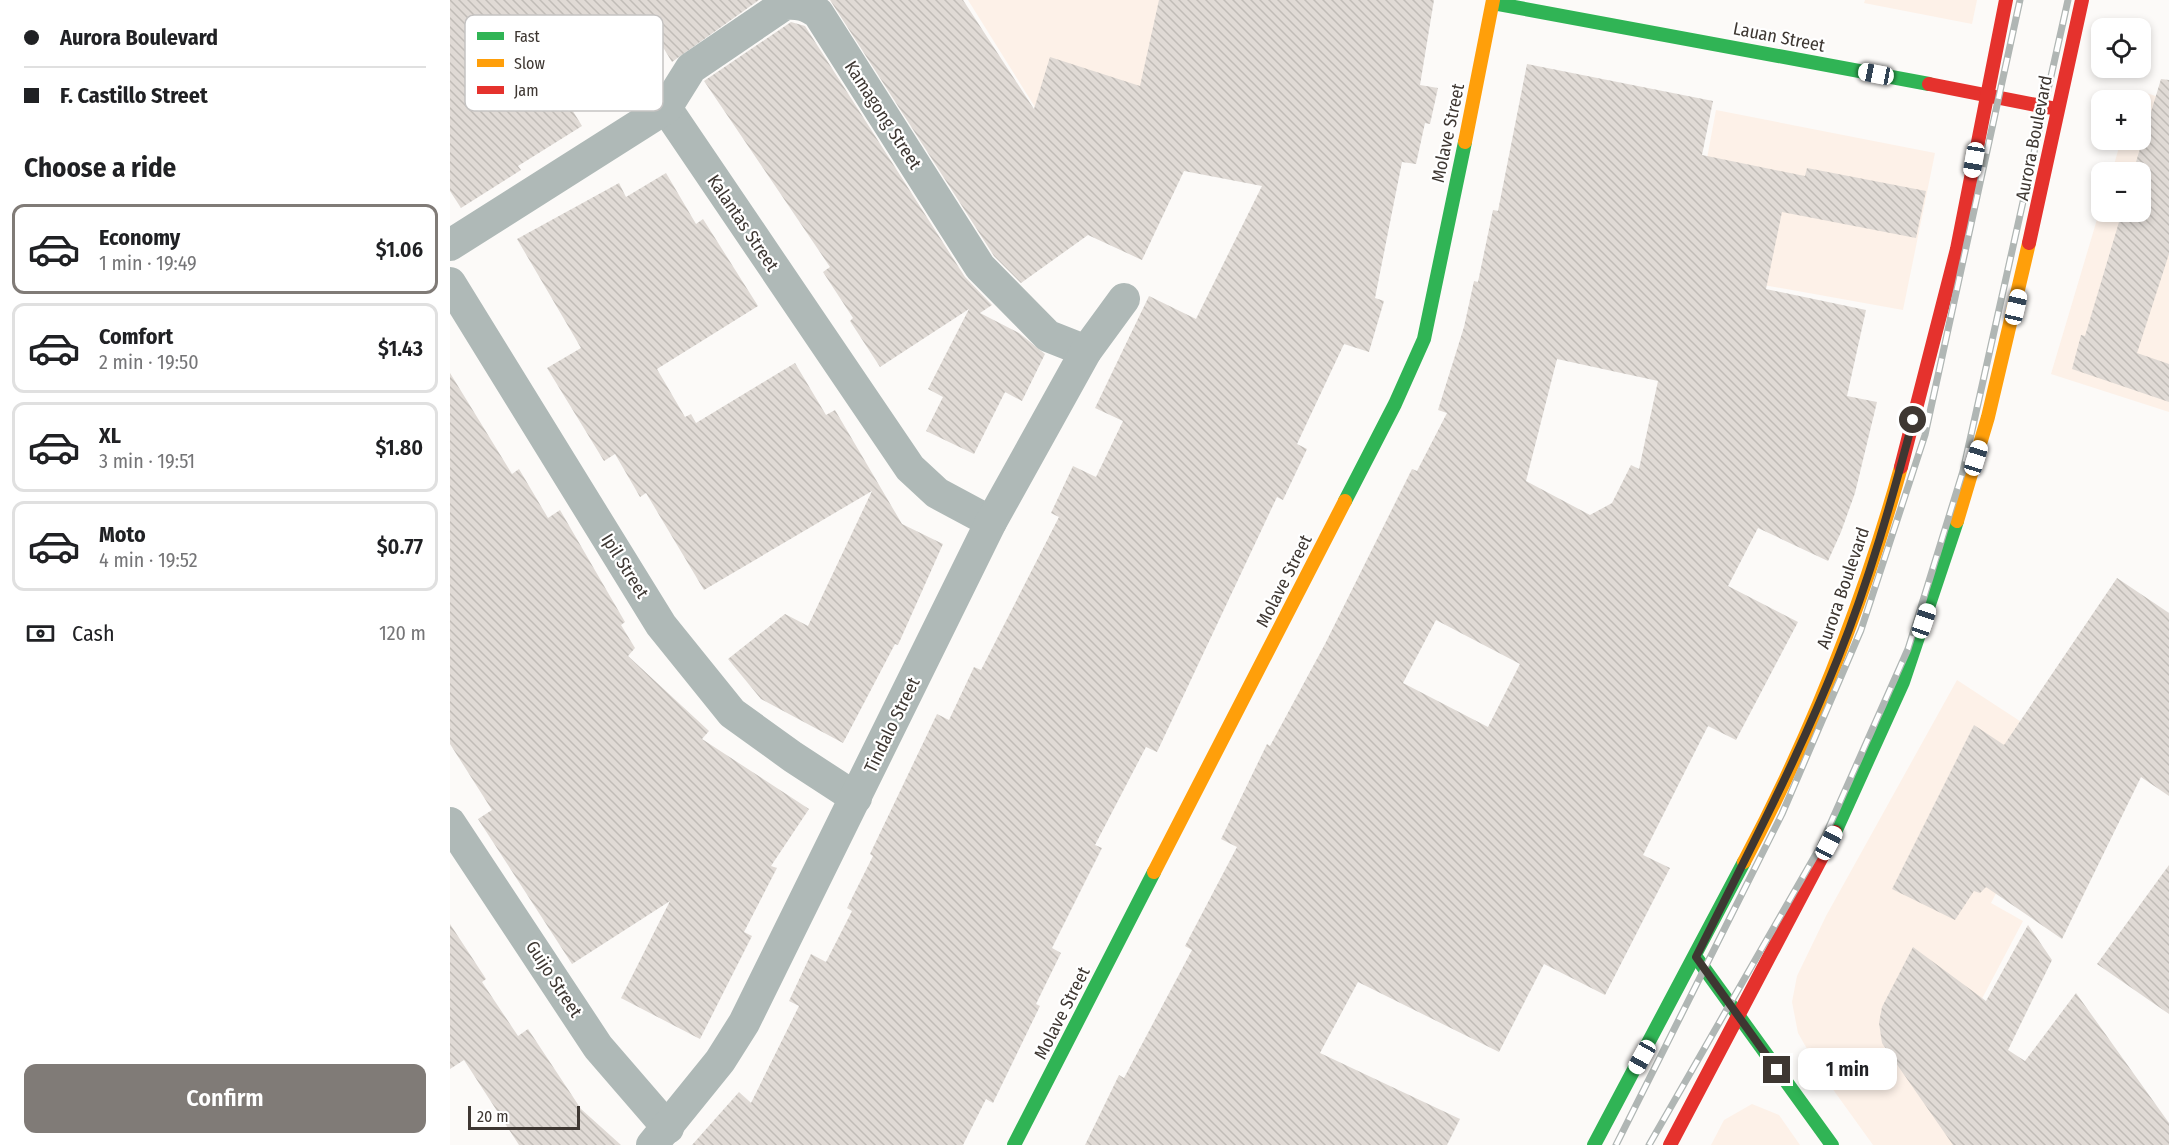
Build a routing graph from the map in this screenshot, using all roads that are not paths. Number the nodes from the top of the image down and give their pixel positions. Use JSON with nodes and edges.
{"nodes":[{"id":1,"x":2006,"y":0,"type":"edge"},
{"id":2,"x":2082,"y":0,"type":"edge"},
{"id":3,"x":1493,"y":1,"type":"edge"},
{"id":4,"x":1986,"y":94,"type":"junction"},
{"id":5,"x":666,"y":108,"type":"junction"},
{"id":6,"x":2057,"y":109,"type":"junction"},
{"id":7,"x":663,"y":110,"type":"edge"},
{"id":8,"x":661,"y":111,"type":"edge"},
{"id":9,"x":450,"y":245,"type":"edge"},
{"id":10,"x":450,"y":282,"type":"edge"},
{"id":11,"x":1124,"y":299,"type":"dead end"},
{"id":12,"x":1086,"y":351,"type":"junction"},
{"id":13,"x":991,"y":522,"type":"junction"},
{"id":14,"x":856,"y":798,"type":"junction"},
{"id":15,"x":450,"y":822,"type":"edge"},
{"id":16,"x":1696,"y":957,"type":"junction"},
{"id":17,"x":1738,"y":1015,"type":"junction"},
{"id":18,"x":660,"y":1136,"type":"edge"},
{"id":19,"x":1014,"y":1145,"type":"edge"},
{"id":20,"x":1594,"y":1145,"type":"edge"},
{"id":21,"x":1670,"y":1145,"type":"edge"},
{"id":22,"x":1832,"y":1145,"type":"edge"}],
"edges":[{"from":1,"to":4,"type":"main road","name":"Aurora Boulevard"},
{"from":2,"to":6,"type":"main road","name":"Aurora Boulevard"},
{"from":3,"to":4,"type":"main road","name":"Lauan Street"},
{"from":3,"to":19,"type":"main road","name":"Molave Street"},
{"from":4,"to":6,"type":"main road","name":"Lauan Street"},
{"from":4,"to":16,"type":"main road","name":"Aurora Boulevard"},
{"from":5,"to":7,"type":"street"},
{"from":5,"to":12,"type":"street","name":"Kamagong Street"},
{"from":5,"to":13,"type":"street","name":"Kalantas Street"},
{"from":6,"to":17,"type":"main road","name":"Aurora Boulevard"},
{"from":8,"to":9,"type":"street"},
{"from":10,"to":14,"type":"street","name":"Ipil Street"},
{"from":11,"to":12,"type":"street","name":"Tindalo Street"},
{"from":12,"to":13,"type":"street","name":"Tindalo Street"},
{"from":13,"to":14,"type":"street","name":"Tindalo Street"},
{"from":14,"to":18,"type":"street","name":"Tindalo Street"},
{"from":15,"to":18,"type":"street","name":"Guijo Street"},
{"from":16,"to":17,"type":"main road"},
{"from":16,"to":20,"type":"main road","name":"Aurora Boulevard"},
{"from":17,"to":21,"type":"main road","name":"Aurora Boulevard"},
{"from":17,"to":22,"type":"main road"}]}
